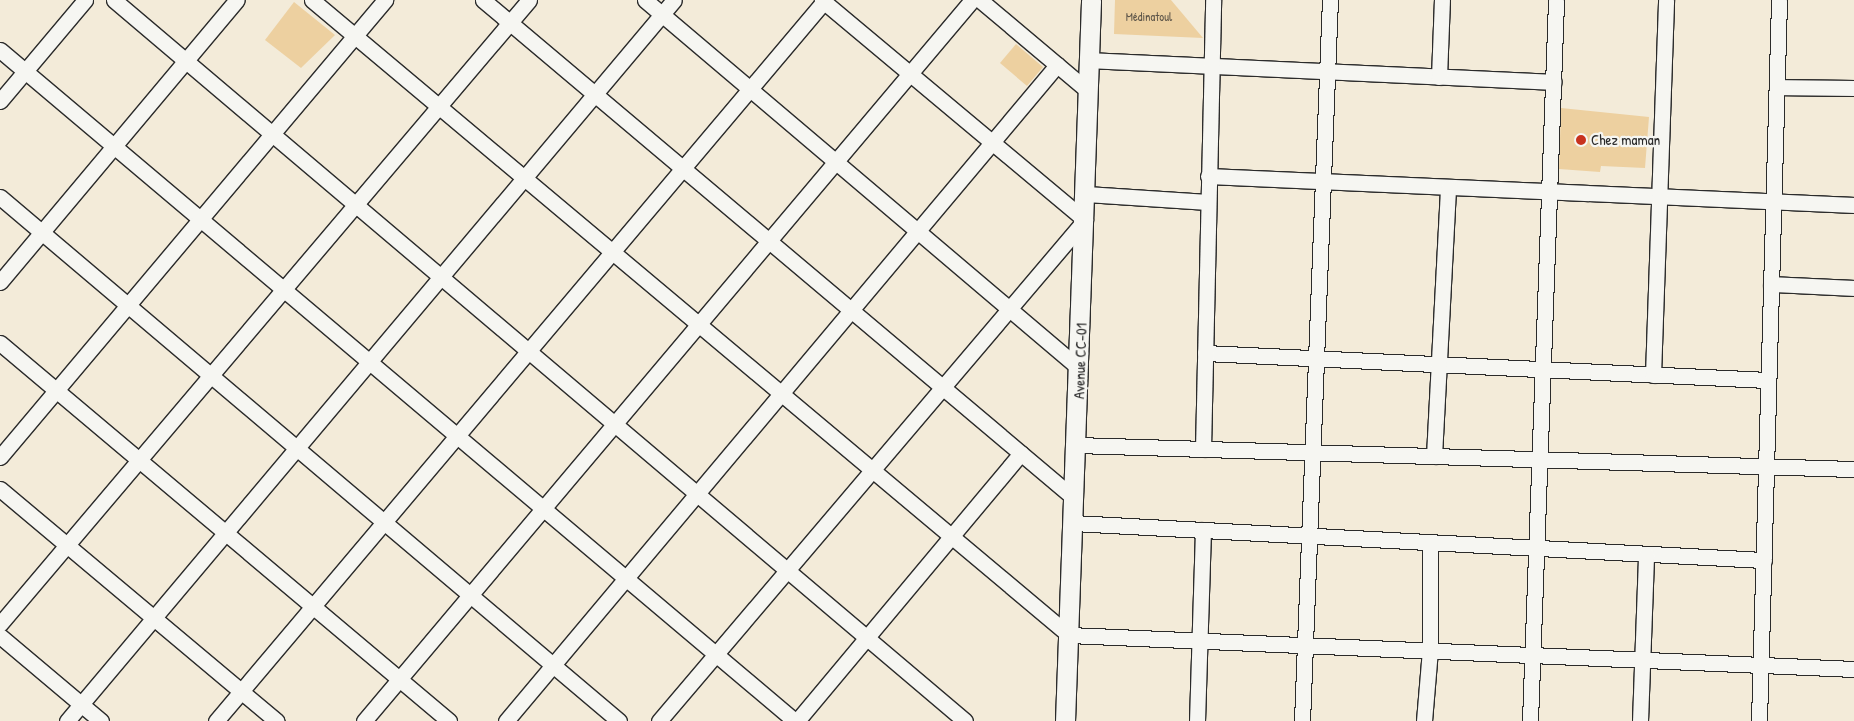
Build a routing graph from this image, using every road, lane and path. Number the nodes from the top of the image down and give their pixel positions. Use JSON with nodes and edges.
{"nodes":[{"id":1,"x":85,"y":0,"type":"edge"},
{"id":2,"x":114,"y":0,"type":"edge"},
{"id":3,"x":237,"y":0,"type":"edge"},
{"id":4,"x":312,"y":0,"type":"edge"},
{"id":5,"x":385,"y":0,"type":"edge"},
{"id":6,"x":483,"y":0,"type":"edge"},
{"id":7,"x":529,"y":0,"type":"edge"},
{"id":8,"x":644,"y":0,"type":"edge"},
{"id":9,"x":674,"y":0,"type":"edge"},
{"id":10,"x":972,"y":0,"type":"edge"},
{"id":11,"x":980,"y":0,"type":"edge"},
{"id":12,"x":1091,"y":0,"type":"edge"},
{"id":13,"x":1213,"y":0,"type":"edge"},
{"id":14,"x":1330,"y":0,"type":"edge"},
{"id":15,"x":1442,"y":0,"type":"edge"},
{"id":16,"x":1556,"y":0,"type":"edge"},
{"id":17,"x":1666,"y":0,"type":"edge"},
{"id":18,"x":1779,"y":0,"type":"edge"},
{"id":19,"x":824,"y":1,"type":"edge"},
{"id":20,"x":662,"y":15,"type":"junction"},
{"id":21,"x":510,"y":22,"type":"junction"},
{"id":22,"x":355,"y":36,"type":"junction"},
{"id":23,"x":0,"y":50,"type":"edge"},
{"id":24,"x":1089,"y":60,"type":"junction"},
{"id":25,"x":186,"y":61,"type":"junction"},
{"id":26,"x":1057,"y":65,"type":"junction"},
{"id":27,"x":1212,"y":66,"type":"junction"},
{"id":28,"x":25,"y":71,"type":"junction"},
{"id":29,"x":1328,"y":71,"type":"junction"},
{"id":30,"x":910,"y":74,"type":"junction"},
{"id":31,"x":1439,"y":76,"type":"junction"},
{"id":32,"x":1553,"y":82,"type":"junction"},
{"id":33,"x":1777,"y":87,"type":"junction"},
{"id":34,"x":1854,"y":88,"type":"edge"},
{"id":35,"x":750,"y":89,"type":"junction"},
{"id":36,"x":1088,"y":91,"type":"junction"},
{"id":37,"x":595,"y":94,"type":"junction"},
{"id":38,"x":0,"y":101,"type":"edge"},
{"id":39,"x":439,"y":106,"type":"junction"},
{"id":40,"x":272,"y":134,"type":"junction"},
{"id":41,"x":992,"y":142,"type":"junction"},
{"id":42,"x":114,"y":146,"type":"junction"},
{"id":43,"x":836,"y":162,"type":"junction"},
{"id":44,"x":683,"y":168,"type":"junction"},
{"id":45,"x":1208,"y":176,"type":"junction"},
{"id":46,"x":525,"y":178,"type":"junction"},
{"id":47,"x":1323,"y":181,"type":"junction"},
{"id":48,"x":1448,"y":187,"type":"junction"},
{"id":49,"x":1549,"y":191,"type":"junction"},
{"id":50,"x":1086,"y":194,"type":"junction"},
{"id":51,"x":0,"y":197,"type":"edge"},
{"id":52,"x":1660,"y":197,"type":"junction"},
{"id":53,"x":1208,"y":202,"type":"junction"},
{"id":54,"x":1774,"y":202,"type":"junction"},
{"id":55,"x":355,"y":205,"type":"junction"},
{"id":56,"x":1854,"y":206,"type":"edge"},
{"id":57,"x":200,"y":219,"type":"junction"},
{"id":58,"x":1085,"y":220,"type":"junction"},
{"id":59,"x":917,"y":231,"type":"junction"},
{"id":60,"x":42,"y":232,"type":"junction"},
{"id":61,"x":769,"y":241,"type":"junction"},
{"id":62,"x":612,"y":252,"type":"junction"},
{"id":63,"x":441,"y":277,"type":"junction"},
{"id":64,"x":0,"y":282,"type":"edge"},
{"id":65,"x":1771,"y":284,"type":"junction"},
{"id":66,"x":1854,"y":288,"type":"edge"},
{"id":67,"x":284,"y":289,"type":"junction"},
{"id":68,"x":128,"y":305,"type":"junction"},
{"id":69,"x":1009,"y":309,"type":"junction"},
{"id":70,"x":851,"y":310,"type":"junction"},
{"id":71,"x":698,"y":324,"type":"junction"},
{"id":72,"x":0,"y":343,"type":"edge"},
{"id":73,"x":528,"y":351,"type":"junction"},
{"id":74,"x":1205,"y":353,"type":"junction"},
{"id":75,"x":1316,"y":358,"type":"junction"},
{"id":76,"x":370,"y":362,"type":"junction"},
{"id":77,"x":1438,"y":364,"type":"junction"},
{"id":78,"x":1079,"y":368,"type":"junction"},
{"id":79,"x":1542,"y":369,"type":"junction"},
{"id":80,"x":1654,"y":374,"type":"junction"},
{"id":81,"x":210,"y":376,"type":"junction"},
{"id":82,"x":1768,"y":380,"type":"junction"},
{"id":83,"x":943,"y":388,"type":"junction"},
{"id":84,"x":56,"y":390,"type":"junction"},
{"id":85,"x":781,"y":394,"type":"junction"},
{"id":86,"x":614,"y":424,"type":"junction"},
{"id":87,"x":457,"y":436,"type":"junction"},
{"id":88,"x":1076,"y":446,"type":"junction"},
{"id":89,"x":297,"y":448,"type":"junction"},
{"id":90,"x":1203,"y":449,"type":"junction"},
{"id":91,"x":1312,"y":452,"type":"junction"},
{"id":92,"x":1021,"y":453,"type":"junction"},
{"id":93,"x":1434,"y":456,"type":"junction"},
{"id":94,"x":0,"y":457,"type":"edge"},
{"id":95,"x":1539,"y":459,"type":"junction"},
{"id":96,"x":139,"y":460,"type":"junction"},
{"id":97,"x":1766,"y":466,"type":"junction"},
{"id":98,"x":1854,"y":469,"type":"edge"},
{"id":99,"x":872,"y":470,"type":"junction"},
{"id":100,"x":0,"y":489,"type":"edge"},
{"id":101,"x":697,"y":494,"type":"junction"},
{"id":102,"x":1074,"y":498,"type":"junction"},
{"id":103,"x":543,"y":508,"type":"junction"},
{"id":104,"x":384,"y":522,"type":"junction"},
{"id":105,"x":1073,"y":523,"type":"junction"},
{"id":106,"x":1203,"y":530,"type":"junction"},
{"id":107,"x":226,"y":533,"type":"junction"},
{"id":108,"x":951,"y":536,"type":"junction"},
{"id":109,"x":1309,"y":536,"type":"junction"},
{"id":110,"x":1430,"y":542,"type":"junction"},
{"id":111,"x":67,"y":545,"type":"junction"},
{"id":112,"x":1536,"y":547,"type":"junction"},
{"id":113,"x":1646,"y":554,"type":"junction"},
{"id":114,"x":1764,"y":560,"type":"junction"},
{"id":115,"x":787,"y":570,"type":"junction"},
{"id":116,"x":626,"y":578,"type":"junction"},
{"id":117,"x":470,"y":595,"type":"junction"},
{"id":118,"x":313,"y":607,"type":"junction"},
{"id":119,"x":154,"y":618,"type":"junction"},
{"id":120,"x":0,"y":624,"type":"edge"},
{"id":121,"x":1069,"y":635,"type":"junction"},
{"id":122,"x":0,"y":636,"type":"edge"},
{"id":123,"x":866,"y":638,"type":"junction"},
{"id":124,"x":1200,"y":641,"type":"junction"},
{"id":125,"x":1305,"y":645,"type":"junction"},
{"id":126,"x":1430,"y":650,"type":"junction"},
{"id":127,"x":716,"y":654,"type":"junction"},
{"id":128,"x":1532,"y":655,"type":"junction"},
{"id":129,"x":1642,"y":660,"type":"junction"},
{"id":130,"x":1761,"y":664,"type":"junction"},
{"id":131,"x":553,"y":665,"type":"junction"},
{"id":132,"x":1854,"y":668,"type":"edge"},
{"id":133,"x":399,"y":679,"type":"junction"},
{"id":134,"x":241,"y":692,"type":"junction"},
{"id":135,"x":81,"y":704,"type":"junction"},
{"id":136,"x":67,"y":721,"type":"edge"},
{"id":137,"x":101,"y":721,"type":"edge"},
{"id":138,"x":216,"y":721,"type":"edge"},
{"id":139,"x":276,"y":721,"type":"edge"},
{"id":140,"x":364,"y":721,"type":"edge"},
{"id":141,"x":449,"y":721,"type":"edge"},
{"id":142,"x":506,"y":721,"type":"edge"},
{"id":143,"x":619,"y":721,"type":"edge"},
{"id":144,"x":660,"y":721,"type":"edge"},
{"id":145,"x":796,"y":721,"type":"edge"},
{"id":146,"x":965,"y":721,"type":"edge"},
{"id":147,"x":1066,"y":721,"type":"edge"},
{"id":148,"x":1197,"y":721,"type":"edge"},
{"id":149,"x":1302,"y":721,"type":"edge"},
{"id":150,"x":1424,"y":721,"type":"edge"},
{"id":151,"x":1530,"y":721,"type":"edge"},
{"id":152,"x":1640,"y":721,"type":"edge"},
{"id":153,"x":1759,"y":721,"type":"edge"}],
"edges":[{"from":1,"to":28,"type":"street"},
{"from":2,"to":25,"type":"street"},
{"from":3,"to":25,"type":"street"},
{"from":4,"to":22,"type":"street"},
{"from":5,"to":22,"type":"street"},
{"from":6,"to":21,"type":"street"},
{"from":7,"to":21,"type":"street"},
{"from":8,"to":20,"type":"street"},
{"from":9,"to":20,"type":"street"},
{"from":10,"to":30,"type":"street"},
{"from":11,"to":26,"type":"street"},
{"from":12,"to":24,"type":"main road","name":"Avenue CC-01"},
{"from":13,"to":27,"type":"street"},
{"from":14,"to":29,"type":"street"},
{"from":15,"to":31,"type":"street"},
{"from":16,"to":32,"type":"street"},
{"from":17,"to":52,"type":"street"},
{"from":18,"to":33,"type":"street"},
{"from":19,"to":30,"type":"street"},
{"from":19,"to":35,"type":"street"},
{"from":20,"to":35,"type":"street"},
{"from":20,"to":37,"type":"street"},
{"from":21,"to":37,"type":"street"},
{"from":21,"to":39,"type":"street"},
{"from":22,"to":39,"type":"street"},
{"from":22,"to":40,"type":"street"},
{"from":23,"to":28,"type":"street"},
{"from":24,"to":27,"type":"street"},
{"from":24,"to":36,"type":"main road","name":"Avenue CC-01"},
{"from":25,"to":40,"type":"street"},
{"from":25,"to":42,"type":"street"},
{"from":26,"to":36,"type":"street"},
{"from":26,"to":41,"type":"street"},
{"from":27,"to":29,"type":"street"},
{"from":27,"to":45,"type":"street"},
{"from":28,"to":38,"type":"street"},
{"from":28,"to":42,"type":"street"},
{"from":29,"to":31,"type":"street"},
{"from":29,"to":47,"type":"street"},
{"from":30,"to":41,"type":"street"},
{"from":30,"to":43,"type":"street"},
{"from":31,"to":32,"type":"street"},
{"from":32,"to":49,"type":"street"},
{"from":33,"to":34,"type":"street"},
{"from":33,"to":54,"type":"street"},
{"from":35,"to":43,"type":"street"},
{"from":35,"to":44,"type":"street"},
{"from":36,"to":50,"type":"main road","name":"Avenue CC-01"},
{"from":37,"to":44,"type":"street"},
{"from":37,"to":46,"type":"street"},
{"from":39,"to":46,"type":"street"},
{"from":39,"to":55,"type":"street"},
{"from":40,"to":55,"type":"street"},
{"from":40,"to":57,"type":"street"},
{"from":41,"to":58,"type":"street"},
{"from":41,"to":59,"type":"street"},
{"from":42,"to":57,"type":"street"},
{"from":42,"to":60,"type":"street"},
{"from":43,"to":59,"type":"street"},
{"from":43,"to":61,"type":"street"},
{"from":44,"to":61,"type":"street"},
{"from":44,"to":62,"type":"street"},
{"from":45,"to":47,"type":"street"},
{"from":45,"to":53,"type":"street"},
{"from":46,"to":62,"type":"street"},
{"from":46,"to":63,"type":"street"},
{"from":47,"to":48,"type":"street"},
{"from":47,"to":75,"type":"street"},
{"from":48,"to":49,"type":"street"},
{"from":48,"to":77,"type":"street"},
{"from":49,"to":52,"type":"street"},
{"from":49,"to":79,"type":"street"},
{"from":50,"to":53,"type":"street"},
{"from":50,"to":58,"type":"main road","name":"Avenue CC-01"},
{"from":51,"to":60,"type":"street"},
{"from":52,"to":54,"type":"street"},
{"from":52,"to":80,"type":"street"},
{"from":53,"to":74,"type":"street"},
{"from":54,"to":56,"type":"street"},
{"from":54,"to":65,"type":"street"},
{"from":55,"to":63,"type":"street"},
{"from":55,"to":67,"type":"street"},
{"from":57,"to":67,"type":"street"},
{"from":57,"to":68,"type":"street"},
{"from":58,"to":69,"type":"street"},
{"from":58,"to":78,"type":"main road","name":"Avenue CC-01"},
{"from":59,"to":69,"type":"street"},
{"from":59,"to":70,"type":"street"},
{"from":60,"to":64,"type":"street"},
{"from":60,"to":68,"type":"street"},
{"from":61,"to":70,"type":"street"},
{"from":61,"to":71,"type":"street"},
{"from":62,"to":71,"type":"street"},
{"from":62,"to":73,"type":"street"},
{"from":63,"to":73,"type":"street"},
{"from":63,"to":76,"type":"street"},
{"from":65,"to":66,"type":"street"},
{"from":65,"to":82,"type":"street"},
{"from":67,"to":76,"type":"street"},
{"from":67,"to":81,"type":"street"},
{"from":68,"to":81,"type":"street"},
{"from":68,"to":84,"type":"street"},
{"from":69,"to":78,"type":"street"},
{"from":69,"to":83,"type":"street"},
{"from":70,"to":83,"type":"street"},
{"from":70,"to":85,"type":"street"},
{"from":71,"to":85,"type":"street"},
{"from":71,"to":86,"type":"street"},
{"from":72,"to":84,"type":"street"},
{"from":73,"to":86,"type":"street"},
{"from":73,"to":87,"type":"street"},
{"from":74,"to":75,"type":"street"},
{"from":74,"to":90,"type":"street"},
{"from":75,"to":77,"type":"street"},
{"from":75,"to":91,"type":"street"},
{"from":76,"to":87,"type":"street"},
{"from":76,"to":89,"type":"street"},
{"from":77,"to":79,"type":"street"},
{"from":77,"to":93,"type":"street"},
{"from":78,"to":88,"type":"main road","name":"Avenue CC-01"},
{"from":79,"to":80,"type":"street"},
{"from":79,"to":95,"type":"street"},
{"from":80,"to":82,"type":"street"},
{"from":81,"to":89,"type":"street"},
{"from":81,"to":96,"type":"street"},
{"from":82,"to":97,"type":"street"},
{"from":83,"to":92,"type":"street"},
{"from":83,"to":99,"type":"street"},
{"from":84,"to":94,"type":"street"},
{"from":84,"to":96,"type":"street"},
{"from":85,"to":99,"type":"street"},
{"from":85,"to":101,"type":"street"},
{"from":86,"to":101,"type":"street"},
{"from":86,"to":103,"type":"street"},
{"from":87,"to":103,"type":"street"},
{"from":87,"to":104,"type":"street"},
{"from":88,"to":90,"type":"street"},
{"from":88,"to":102,"type":"main road","name":"Avenue CC-01"},
{"from":89,"to":104,"type":"street"},
{"from":89,"to":107,"type":"street"},
{"from":90,"to":91,"type":"street"},
{"from":91,"to":93,"type":"street"},
{"from":91,"to":109,"type":"street"},
{"from":92,"to":102,"type":"street"},
{"from":92,"to":108,"type":"street"},
{"from":93,"to":95,"type":"street"},
{"from":95,"to":97,"type":"street"},
{"from":95,"to":112,"type":"street"},
{"from":96,"to":107,"type":"street"},
{"from":96,"to":111,"type":"street"},
{"from":97,"to":98,"type":"street"},
{"from":97,"to":114,"type":"street"},
{"from":99,"to":108,"type":"street"},
{"from":99,"to":115,"type":"street"},
{"from":100,"to":111,"type":"street"},
{"from":101,"to":115,"type":"street"},
{"from":101,"to":116,"type":"street"},
{"from":102,"to":105,"type":"main road","name":"Avenue CC-01"},
{"from":103,"to":116,"type":"street"},
{"from":103,"to":117,"type":"street"},
{"from":104,"to":117,"type":"street"},
{"from":104,"to":118,"type":"street"},
{"from":105,"to":106,"type":"street"},
{"from":105,"to":121,"type":"main road","name":"Avenue CC-01"},
{"from":106,"to":109,"type":"street"},
{"from":106,"to":124,"type":"street"},
{"from":107,"to":118,"type":"street"},
{"from":107,"to":119,"type":"street"},
{"from":108,"to":121,"type":"street"},
{"from":108,"to":123,"type":"street"},
{"from":109,"to":110,"type":"street"},
{"from":109,"to":125,"type":"street"},
{"from":110,"to":112,"type":"street"},
{"from":110,"to":126,"type":"street"},
{"from":111,"to":119,"type":"street"},
{"from":111,"to":120,"type":"street"},
{"from":112,"to":113,"type":"street"},
{"from":112,"to":128,"type":"street"},
{"from":113,"to":114,"type":"street"},
{"from":113,"to":129,"type":"street"},
{"from":114,"to":130,"type":"street"},
{"from":115,"to":123,"type":"street"},
{"from":115,"to":127,"type":"street"},
{"from":116,"to":127,"type":"street"},
{"from":116,"to":131,"type":"street"},
{"from":117,"to":131,"type":"street"},
{"from":117,"to":133,"type":"street"},
{"from":118,"to":133,"type":"street"},
{"from":118,"to":134,"type":"street"},
{"from":119,"to":134,"type":"street"},
{"from":119,"to":135,"type":"street"},
{"from":121,"to":124,"type":"street"},
{"from":121,"to":147,"type":"main road","name":"Avenue CC-01"},
{"from":122,"to":135,"type":"street"},
{"from":123,"to":145,"type":"street"},
{"from":123,"to":146,"type":"street"},
{"from":124,"to":125,"type":"street"},
{"from":124,"to":148,"type":"street"},
{"from":125,"to":126,"type":"street"},
{"from":125,"to":149,"type":"street"},
{"from":126,"to":128,"type":"street"},
{"from":126,"to":150,"type":"street"},
{"from":127,"to":144,"type":"street"},
{"from":127,"to":145,"type":"street"},
{"from":128,"to":129,"type":"street"},
{"from":128,"to":151,"type":"street"},
{"from":129,"to":130,"type":"street"},
{"from":129,"to":152,"type":"street"},
{"from":130,"to":132,"type":"street"},
{"from":130,"to":153,"type":"street"},
{"from":131,"to":142,"type":"street"},
{"from":131,"to":143,"type":"street"},
{"from":133,"to":140,"type":"street"},
{"from":133,"to":141,"type":"street"},
{"from":134,"to":138,"type":"street"},
{"from":134,"to":139,"type":"street"},
{"from":135,"to":136,"type":"street"},
{"from":135,"to":137,"type":"street"}]}
